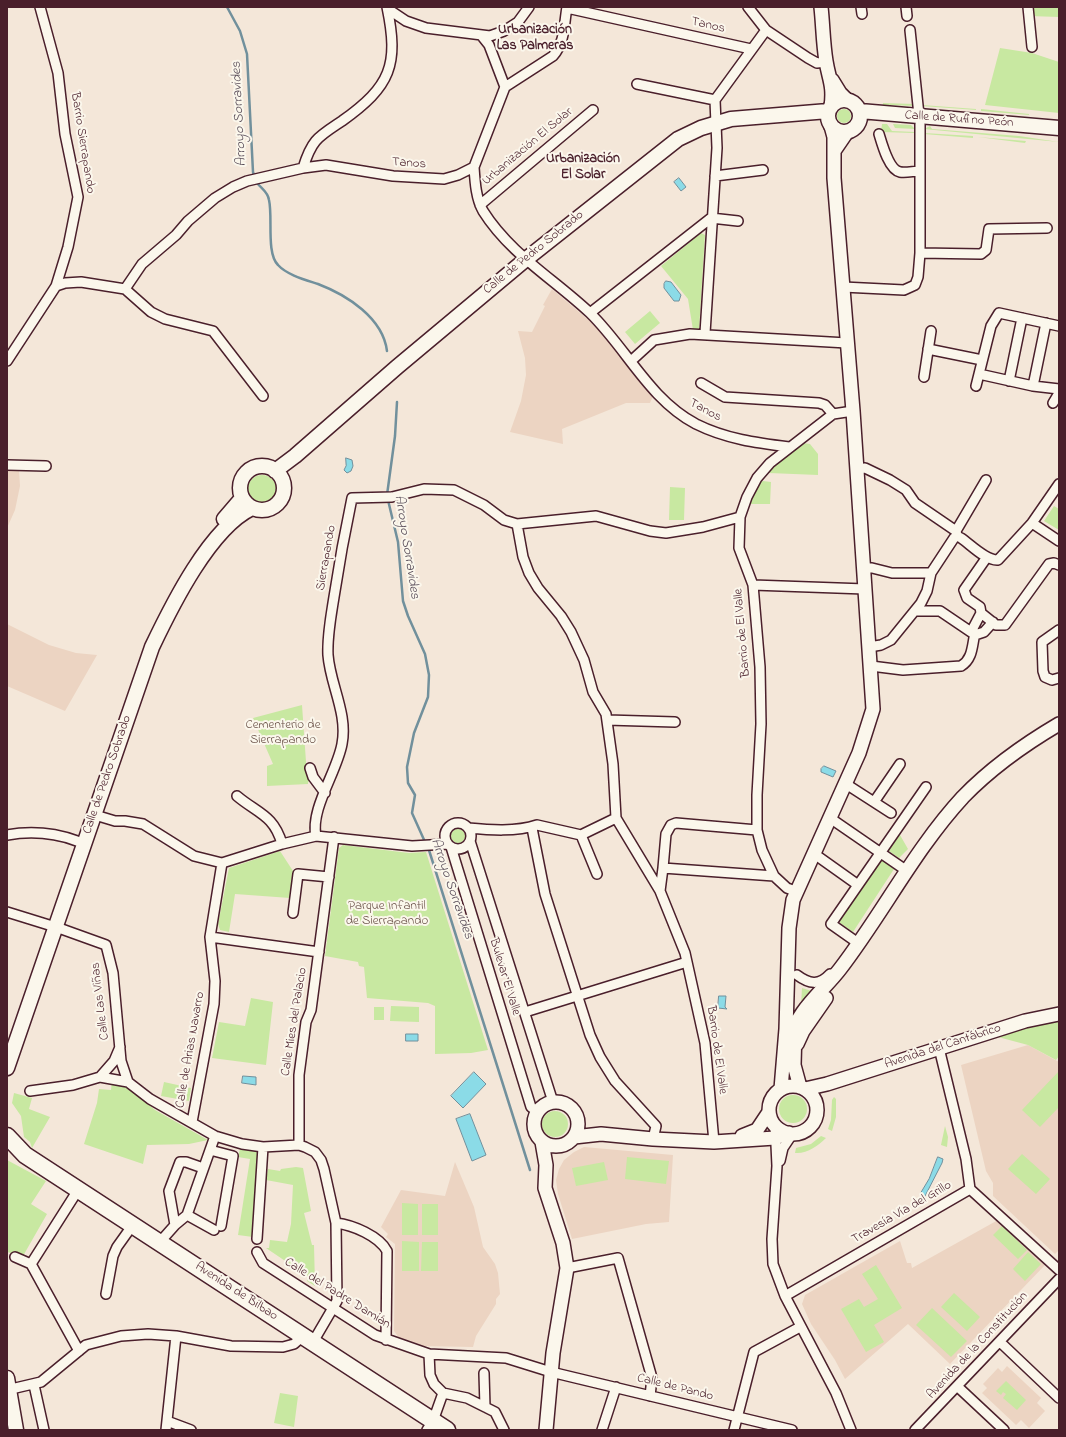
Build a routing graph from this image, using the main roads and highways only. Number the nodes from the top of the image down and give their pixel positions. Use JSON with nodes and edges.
{"nodes":[{"id":1,"x":821,"y":7,"type":"edge"},
{"id":2,"x":831,"y":78,"type":"junction"},
{"id":3,"x":847,"y":100,"type":"junction"},
{"id":4,"x":830,"y":116,"type":"junction"},
{"id":5,"x":860,"y":116,"type":"junction"},
{"id":6,"x":920,"y":120,"type":"junction"},
{"id":7,"x":1059,"y":128,"type":"edge"},
{"id":8,"x":847,"y":132,"type":"junction"},
{"id":9,"x":1059,"y":137,"type":"edge"},
{"id":10,"x":834,"y":151,"type":"junction"},
{"id":11,"x":278,"y":474,"type":"junction"},
{"id":12,"x":247,"y":503,"type":"junction"},
{"id":13,"x":1059,"y":724,"type":"edge"},
{"id":14,"x":798,"y":892,"type":"junction"},
{"id":15,"x":52,"y":926,"type":"junction"},
{"id":16,"x":840,"y":970,"type":"junction"},
{"id":17,"x":1059,"y":1014,"type":"edge"},
{"id":18,"x":796,"y":1024,"type":"junction"},
{"id":19,"x":7,"y":1044,"type":"edge"},
{"id":20,"x":795,"y":1047,"type":"junction"},
{"id":21,"x":7,"y":1068,"type":"edge"},
{"id":22,"x":828,"y":1084,"type":"junction"},
{"id":23,"x":793,"y":1088,"type":"junction"},
{"id":24,"x":816,"y":1104,"type":"junction"},
{"id":25,"x":772,"y":1118,"type":"junction"},
{"id":26,"x":578,"y":1123,"type":"junction"},
{"id":27,"x":7,"y":1128,"type":"edge"},
{"id":28,"x":791,"y":1133,"type":"junction"},
{"id":29,"x":601,"y":1134,"type":"junction"},
{"id":30,"x":7,"y":1136,"type":"edge"},
{"id":31,"x":574,"y":1137,"type":"junction"},
{"id":32,"x":737,"y":1139,"type":"junction"},
{"id":33,"x":542,"y":1142,"type":"junction"},
{"id":34,"x":556,"y":1147,"type":"junction"},
{"id":35,"x":7,"y":1150,"type":"edge"},
{"id":36,"x":25,"y":1155,"type":"junction"},
{"id":37,"x":546,"y":1165,"type":"junction"},
{"id":38,"x":8,"y":1386,"type":"edge"},
{"id":39,"x":430,"y":1425,"type":"edge"},
{"id":40,"x":16,"y":1430,"type":"edge"},
{"id":41,"x":447,"y":1430,"type":"edge"},
{"id":42,"x":546,"y":1430,"type":"edge"}],
"edges":[{"from":1,"to":2,"type":"main road"},
{"from":2,"to":3,"type":"main road"},
{"from":2,"to":4,"type":"main road"},
{"from":3,"to":4,"type":"main road"},
{"from":3,"to":5,"type":"main road"},
{"from":4,"to":8,"type":"main road"},
{"from":4,"to":10,"type":"main road"},
{"from":4,"to":11,"type":"main road","name":"Calle de Pedro Sobrado"},
{"from":5,"to":6,"type":"main road","name":"Calle de Rufino Peón"},
{"from":5,"to":8,"type":"main road"},
{"from":6,"to":7,"type":"main road","name":"Calle de Rufino Peón"},
{"from":6,"to":9,"type":"main road","name":"Calle de Rufino Peón"},
{"from":8,"to":10,"type":"main road"},
{"from":10,"to":14,"type":"main road"},
{"from":11,"to":12,"type":"main road"},
{"from":11,"to":12,"type":"main road"},
{"from":12,"to":15,"type":"main road","name":"Calle de Pedro Sobrado"},
{"from":12,"to":15,"type":"main road","name":"Calle de Pedro Sobrado"},
{"from":13,"to":16,"type":"main road"},
{"from":14,"to":18,"type":"main road"},
{"from":14,"to":23,"type":"main road"},
{"from":15,"to":19,"type":"main road","name":"Calle de Pedro Sobrado"},
{"from":15,"to":21,"type":"main road","name":"Calle de Pedro Sobrado"},
{"from":16,"to":18,"type":"main road"},
{"from":16,"to":20,"type":"main road"},
{"from":17,"to":22,"type":"main road","name":"Avenida del Cantábrico"},
{"from":18,"to":20,"type":"main road"},
{"from":18,"to":23,"type":"main road"},
{"from":20,"to":23,"type":"main road"},
{"from":22,"to":23,"type":"main road","name":"Avenida del Cantábrico"},
{"from":22,"to":24,"type":"main road"},
{"from":23,"to":24,"type":"main road"},
{"from":23,"to":25,"type":"main road"},
{"from":24,"to":28,"type":"main road"},
{"from":25,"to":28,"type":"main road"},
{"from":25,"to":32,"type":"main road"},
{"from":26,"to":29,"type":"main road"},
{"from":26,"to":31,"type":"main road"},
{"from":26,"to":33,"type":"main road"},
{"from":27,"to":30,"type":"highway"},
{"from":28,"to":32,"type":"main road"},
{"from":29,"to":31,"type":"main road"},
{"from":29,"to":32,"type":"main road"},
{"from":30,"to":36,"type":"highway","name":"Avenida de Bilbao"},
{"from":31,"to":34,"type":"main road"},
{"from":33,"to":34,"type":"main road"},
{"from":33,"to":37,"type":"main road"},
{"from":34,"to":37,"type":"main road"},
{"from":35,"to":36,"type":"highway","name":"Avenida de Bilbao"},
{"from":36,"to":39,"type":"highway","name":"Avenida de Bilbao"},
{"from":37,"to":42,"type":"main road"},
{"from":38,"to":40,"type":"main road"},
{"from":39,"to":41,"type":"highway","name":"Avenida de Bilbao"}]}
